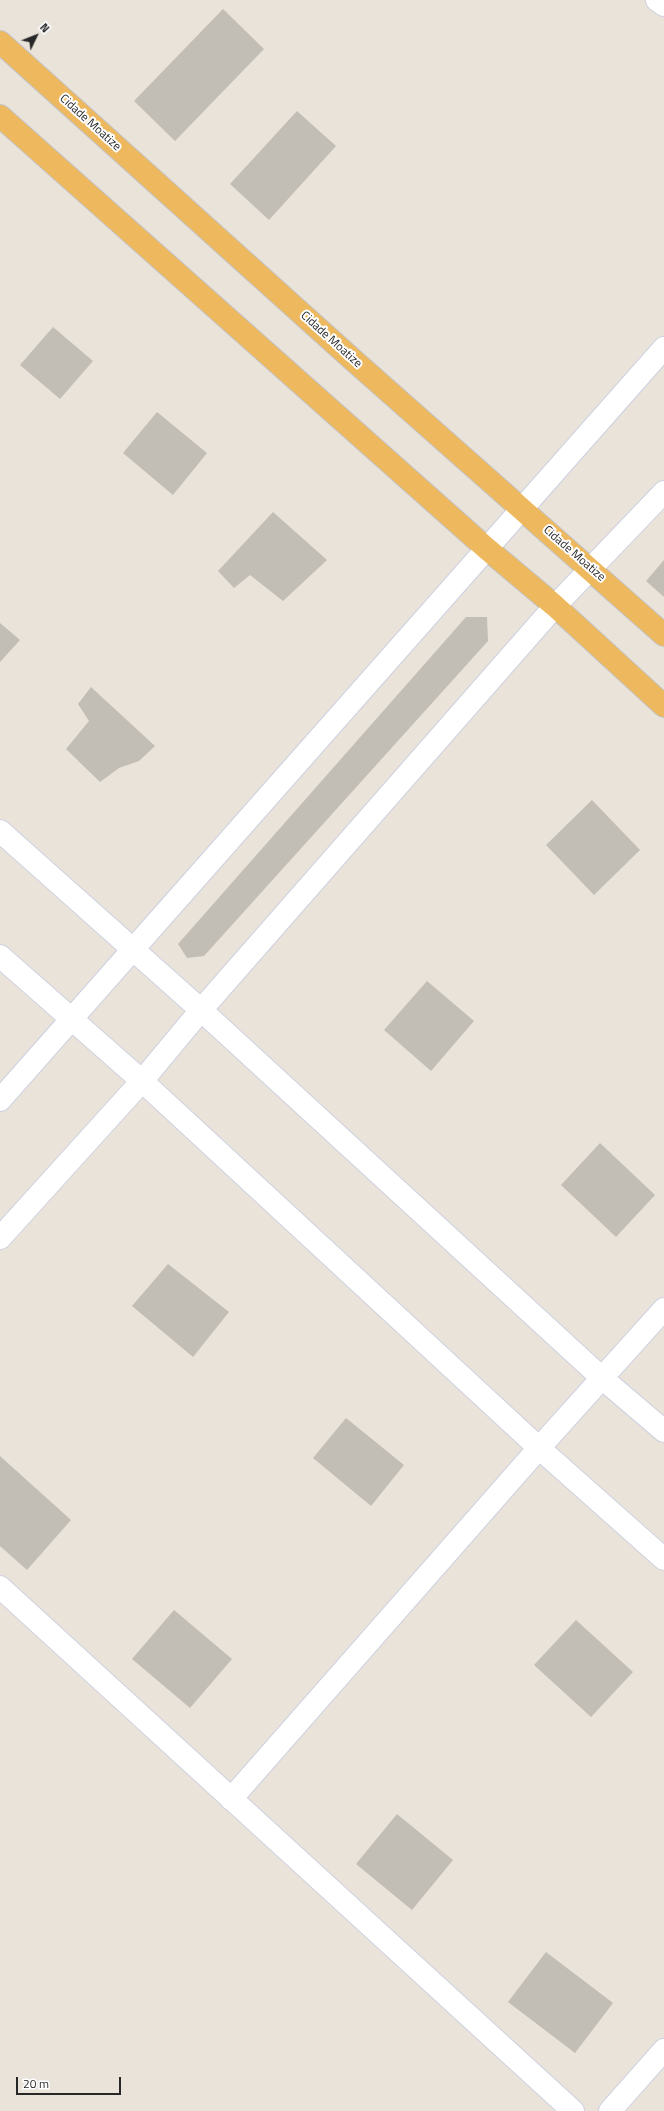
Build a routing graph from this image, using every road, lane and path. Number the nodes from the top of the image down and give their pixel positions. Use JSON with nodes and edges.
{"nodes":[{"id":1,"x":0,"y":42,"type":"edge"},
{"id":2,"x":0,"y":116,"type":"edge"},
{"id":3,"x":664,"y":348,"type":"edge"},
{"id":4,"x":664,"y":492,"type":"edge"},
{"id":5,"x":522,"y":510,"type":"junction"},
{"id":6,"x":486,"y":548,"type":"junction"},
{"id":7,"x":592,"y":570,"type":"junction"},
{"id":8,"x":555,"y":606,"type":"junction"},
{"id":9,"x":664,"y":635,"type":"edge"},
{"id":10,"x":664,"y":706,"type":"edge"},
{"id":11,"x":0,"y":831,"type":"edge"},
{"id":12,"x":133,"y":949,"type":"junction"},
{"id":13,"x":0,"y":956,"type":"edge"},
{"id":14,"x":201,"y":1010,"type":"junction"},
{"id":15,"x":72,"y":1017,"type":"junction"},
{"id":16,"x":142,"y":1081,"type":"junction"},
{"id":17,"x":0,"y":1100,"type":"edge"},
{"id":18,"x":0,"y":1238,"type":"edge"},
{"id":19,"x":664,"y":1309,"type":"edge"},
{"id":20,"x":603,"y":1379,"type":"junction"},
{"id":21,"x":664,"y":1432,"type":"edge"},
{"id":22,"x":539,"y":1448,"type":"junction"},
{"id":23,"x":664,"y":1559,"type":"edge"},
{"id":24,"x":0,"y":1587,"type":"edge"},
{"id":25,"x":231,"y":1799,"type":"junction"},
{"id":26,"x":664,"y":2050,"type":"edge"},
{"id":27,"x":573,"y":2111,"type":"edge"},
{"id":28,"x":610,"y":2111,"type":"edge"}],
"edges":[{"from":1,"to":5,"type":"highway","name":"Cidade Moatize"},
{"from":2,"to":6,"type":"highway"},
{"from":3,"to":5,"type":"street"},
{"from":4,"to":7,"type":"street"},
{"from":5,"to":6,"type":"street"},
{"from":5,"to":7,"type":"highway","name":"Cidade Moatize"},
{"from":6,"to":8,"type":"highway"},
{"from":6,"to":12,"type":"street"},
{"from":7,"to":8,"type":"street"},
{"from":7,"to":9,"type":"highway","name":"Cidade Moatize"},
{"from":8,"to":10,"type":"highway"},
{"from":8,"to":14,"type":"street"},
{"from":11,"to":12,"type":"street"},
{"from":12,"to":14,"type":"street"},
{"from":12,"to":15,"type":"street"},
{"from":13,"to":15,"type":"street"},
{"from":14,"to":16,"type":"street"},
{"from":14,"to":20,"type":"street"},
{"from":15,"to":16,"type":"street"},
{"from":15,"to":17,"type":"street"},
{"from":16,"to":18,"type":"street"},
{"from":16,"to":22,"type":"street"},
{"from":19,"to":20,"type":"street"},
{"from":20,"to":21,"type":"street"},
{"from":20,"to":22,"type":"street"},
{"from":22,"to":23,"type":"street"},
{"from":22,"to":25,"type":"street"},
{"from":24,"to":25,"type":"street"},
{"from":25,"to":27,"type":"street"},
{"from":26,"to":28,"type":"street"}]}
